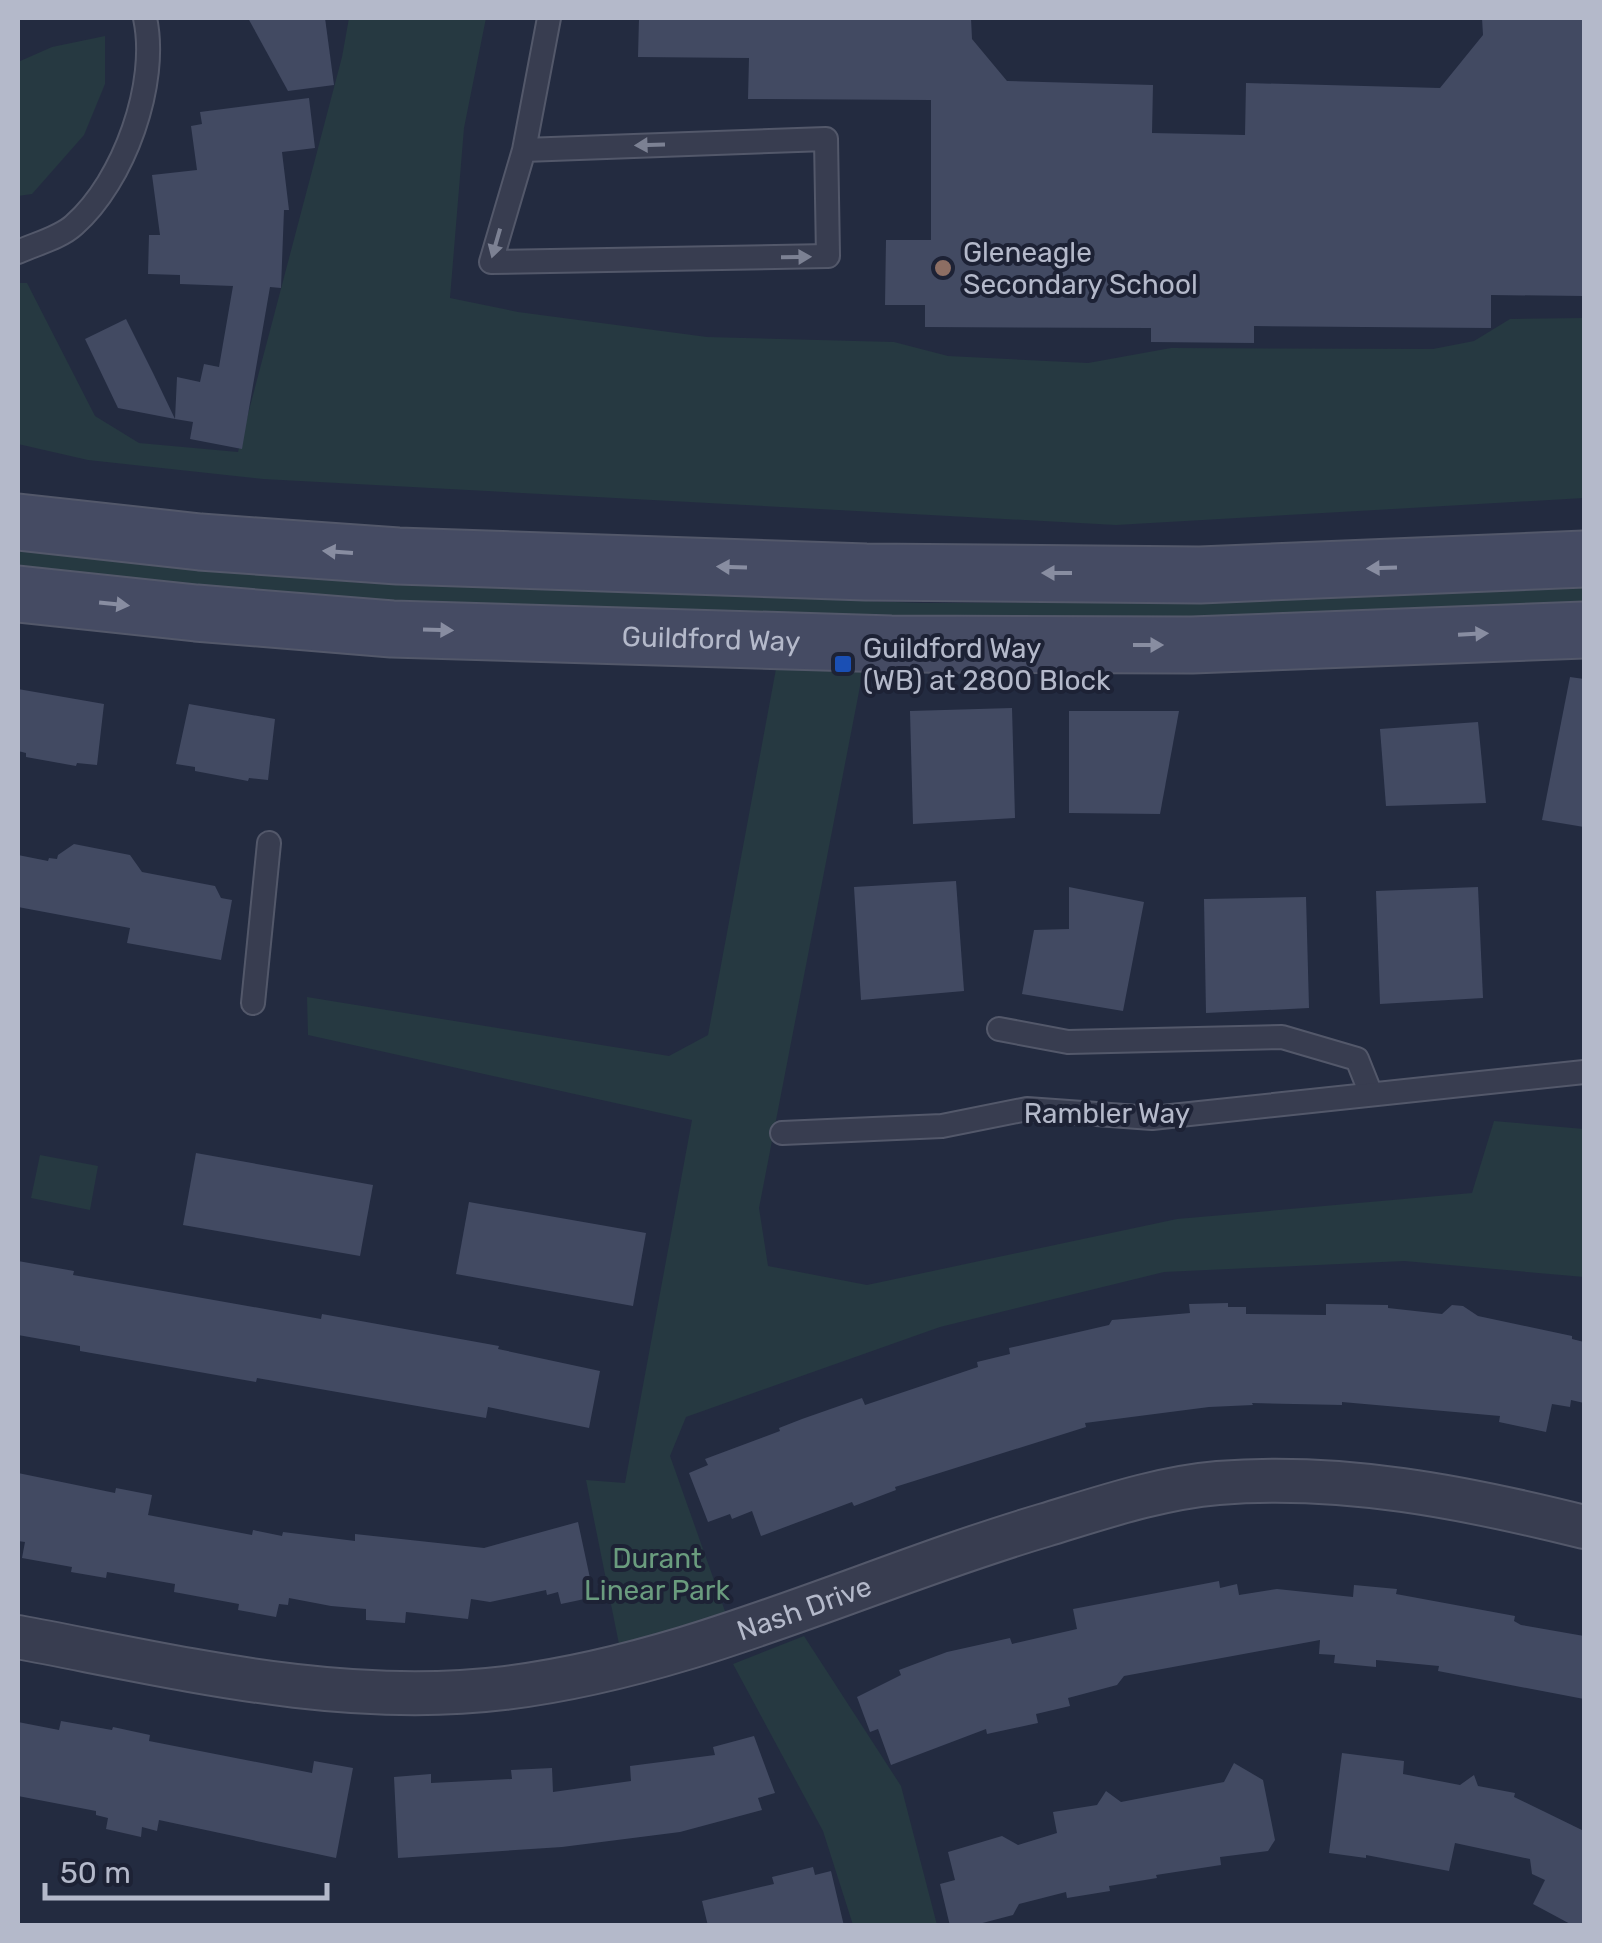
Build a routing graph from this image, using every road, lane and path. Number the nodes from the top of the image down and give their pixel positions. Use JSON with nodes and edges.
{"nodes":[{"id":1,"x":145,"y":18,"type":"edge"},
{"id":2,"x":549,"y":18,"type":"edge"},
{"id":3,"x":524,"y":150,"type":"junction"},
{"id":4,"x":18,"y":252,"type":"edge"},
{"id":5,"x":18,"y":522,"type":"edge"},
{"id":6,"x":1584,"y":560,"type":"edge"},
{"id":7,"x":18,"y":594,"type":"edge"},
{"id":8,"x":1584,"y":630,"type":"edge"},
{"id":9,"x":269,"y":843,"type":"dead end"},
{"id":10,"x":252,"y":1003,"type":"dead end"},
{"id":11,"x":1000,"y":1029,"type":"dead end"},
{"id":12,"x":1584,"y":1072,"type":"edge"},
{"id":13,"x":1371,"y":1094,"type":"junction"},
{"id":14,"x":782,"y":1133,"type":"dead end"},
{"id":15,"x":1584,"y":1527,"type":"edge"},
{"id":16,"x":18,"y":1637,"type":"edge"}],
"edges":[{"from":1,"to":4,"type":"lane"},
{"from":2,"to":3,"type":"lane"},
{"from":3,"to":3,"type":"lane","one_way":true},
{"from":6,"to":5,"type":"main road","one_way":true},
{"from":7,"to":8,"type":"main road","name":"Guildford Way","one_way":true},
{"from":9,"to":10,"type":"lane"},
{"from":11,"to":13,"type":"lane"},
{"from":12,"to":13,"type":"lane","name":"Rambler Way"},
{"from":13,"to":14,"type":"lane","name":"Rambler Way"},
{"from":15,"to":16,"type":"street","name":"Nash Drive"}]}
